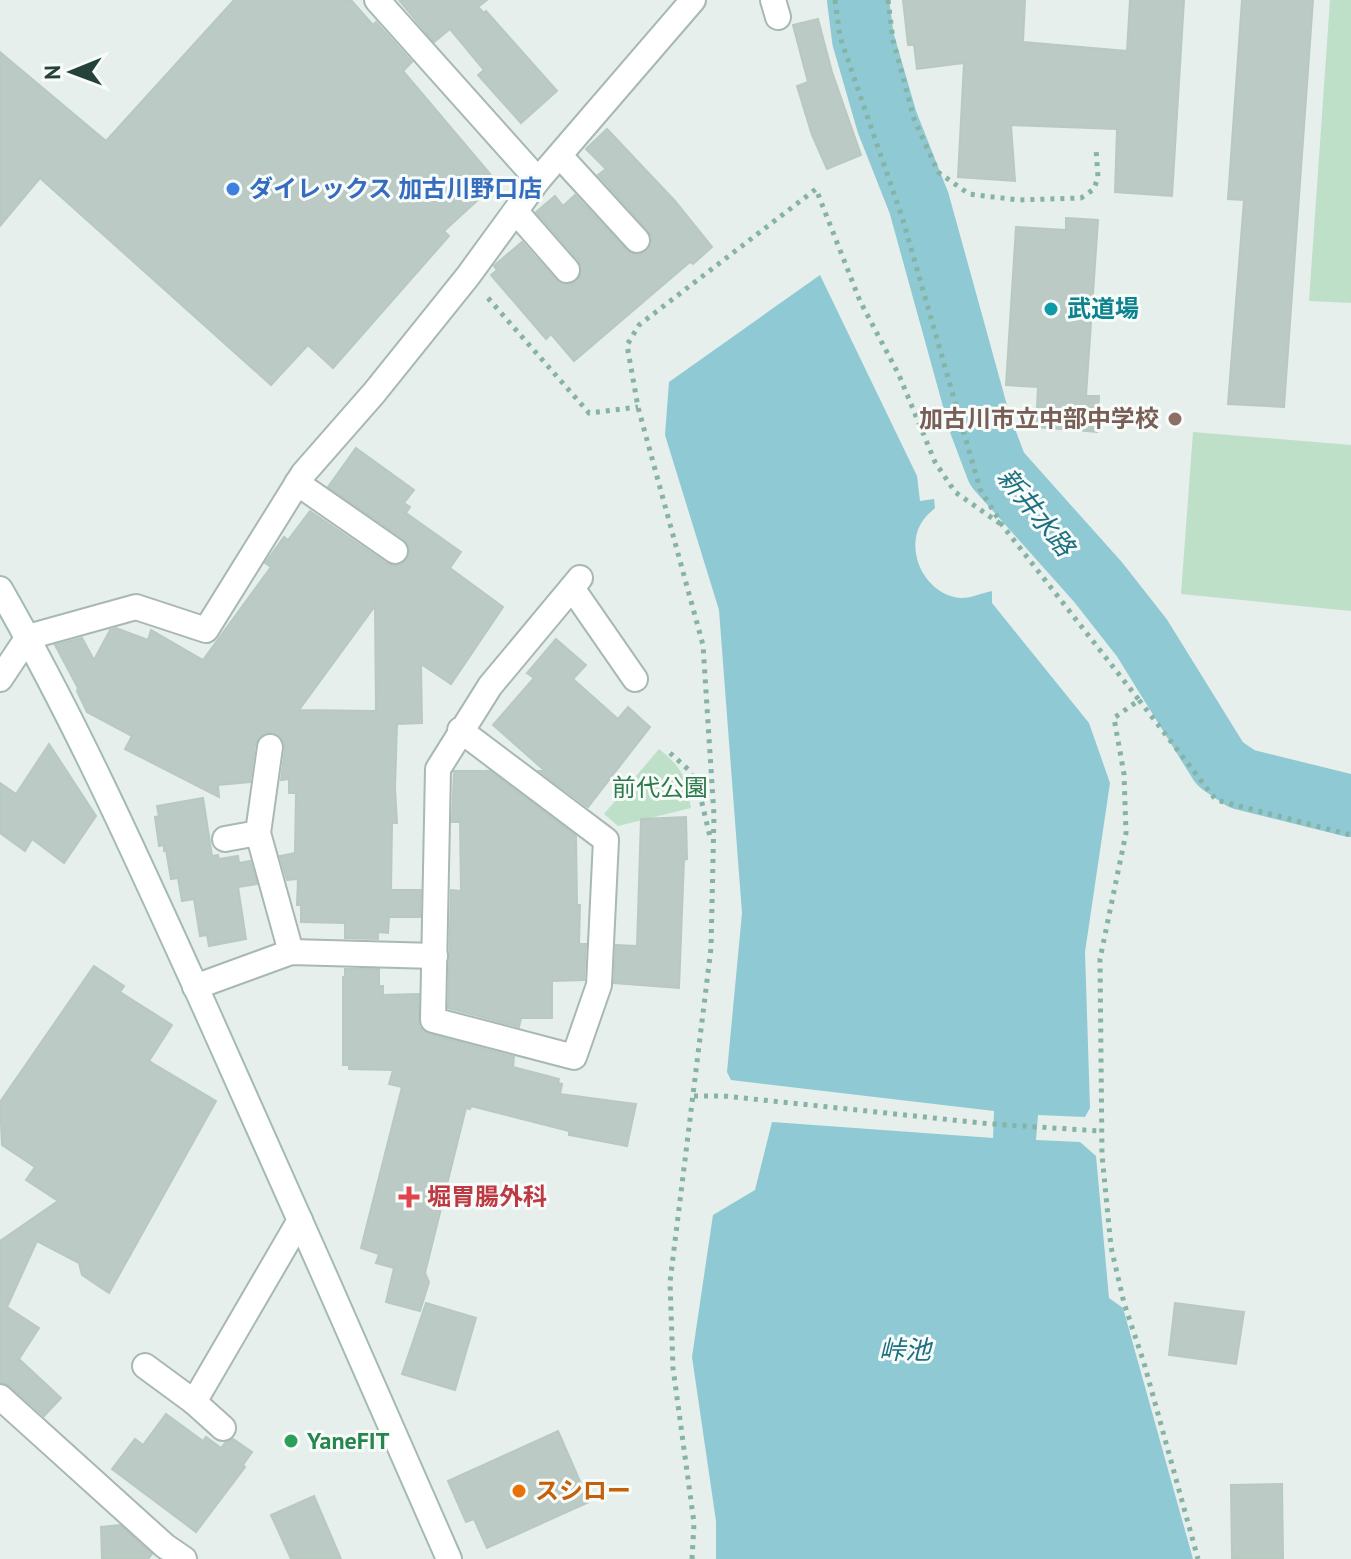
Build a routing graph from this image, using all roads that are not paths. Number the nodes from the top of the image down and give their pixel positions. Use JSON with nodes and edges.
{"nodes":[{"id":1,"x":377,"y":0,"type":"edge"},
{"id":2,"x":693,"y":0,"type":"edge"},
{"id":3,"x":561,"y":157,"type":"junction"},
{"id":4,"x":538,"y":180,"type":"junction"},
{"id":5,"x":517,"y":213,"type":"junction"},
{"id":6,"x":637,"y":240,"type":"dead end"},
{"id":7,"x":567,"y":270,"type":"dead end"},
{"id":8,"x":297,"y":483,"type":"junction"},
{"id":9,"x":395,"y":551,"type":"dead end"},
{"id":10,"x":0,"y":589,"type":"edge"},
{"id":11,"x":28,"y":637,"type":"junction"},
{"id":12,"x":0,"y":679,"type":"edge"},
{"id":13,"x":635,"y":679,"type":"dead end"},
{"id":14,"x":460,"y":730,"type":"junction"},
{"id":15,"x":270,"y":747,"type":"dead end"},
{"id":16,"x":258,"y":833,"type":"junction"},
{"id":17,"x":225,"y":839,"type":"dead end"},
{"id":18,"x":291,"y":952,"type":"junction"},
{"id":19,"x":435,"y":956,"type":"junction"},
{"id":20,"x":195,"y":987,"type":"junction"},
{"id":21,"x":300,"y":1220,"type":"junction"},
{"id":22,"x":145,"y":1366,"type":"dead end"},
{"id":23,"x":0,"y":1397,"type":"edge"},
{"id":24,"x":194,"y":1402,"type":"junction"},
{"id":25,"x":223,"y":1428,"type":"dead end"},
{"id":26,"x":172,"y":1555,"type":"edge"},
{"id":27,"x":449,"y":1559,"type":"edge"}],
"edges":[{"from":1,"to":4,"type":"street"},
{"from":2,"to":3,"type":"street"},
{"from":3,"to":4,"type":"street"},
{"from":3,"to":6,"type":"street"},
{"from":4,"to":5,"type":"street"},
{"from":5,"to":7,"type":"street"},
{"from":5,"to":8,"type":"street"},
{"from":8,"to":9,"type":"street"},
{"from":8,"to":11,"type":"street"},
{"from":10,"to":11,"type":"street"},
{"from":11,"to":12,"type":"street"},
{"from":11,"to":20,"type":"street"},
{"from":13,"to":14,"type":"street"},
{"from":14,"to":19,"type":"street"},
{"from":14,"to":19,"type":"street"},
{"from":15,"to":16,"type":"street"},
{"from":16,"to":17,"type":"street"},
{"from":16,"to":18,"type":"street"},
{"from":18,"to":19,"type":"street"},
{"from":18,"to":20,"type":"street"},
{"from":20,"to":21,"type":"street"},
{"from":21,"to":24,"type":"street"},
{"from":21,"to":27,"type":"street"},
{"from":22,"to":24,"type":"street"},
{"from":23,"to":26,"type":"street"},
{"from":24,"to":25,"type":"street"}]}
